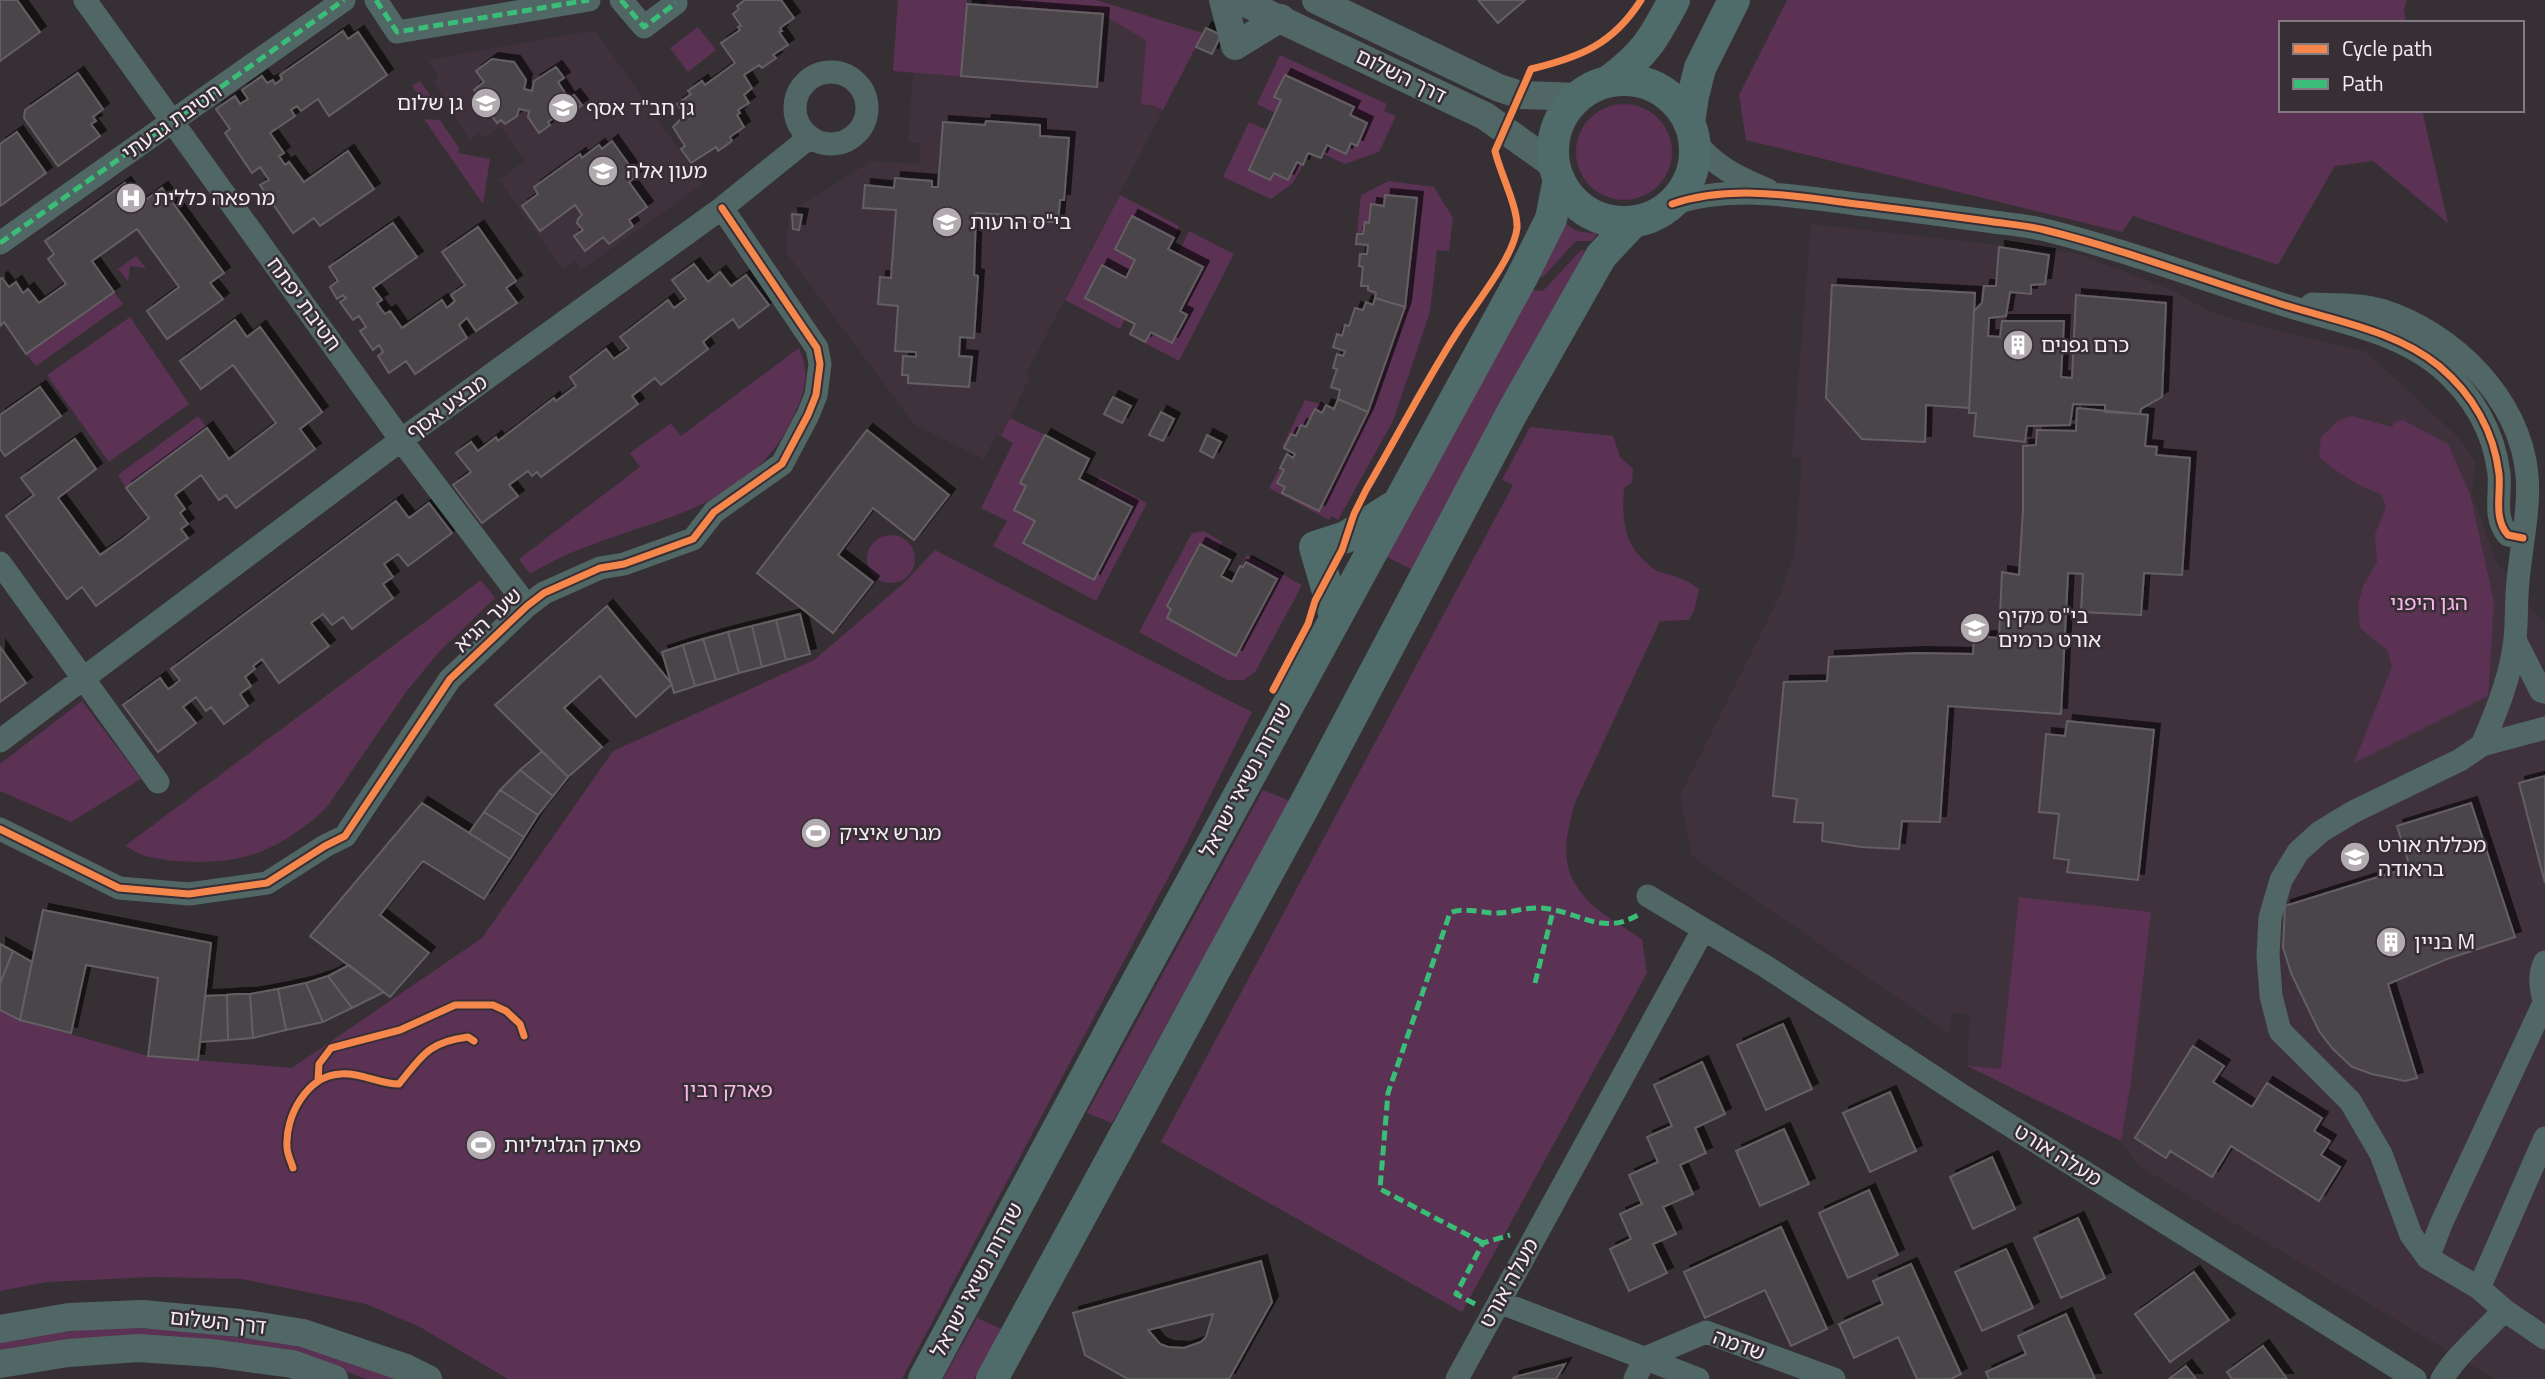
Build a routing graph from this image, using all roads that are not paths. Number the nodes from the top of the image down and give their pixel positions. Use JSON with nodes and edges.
{"nodes":[{"id":1,"x":85,"y":0,"type":"edge"},
{"id":2,"x":344,"y":0,"type":"edge"},
{"id":3,"x":376,"y":0,"type":"edge"},
{"id":4,"x":589,"y":0,"type":"edge"},
{"id":5,"x":621,"y":0,"type":"edge"},
{"id":6,"x":1223,"y":0,"type":"edge"},
{"id":7,"x":1239,"y":0,"type":"edge"},
{"id":8,"x":1316,"y":0,"type":"edge"},
{"id":9,"x":1674,"y":0,"type":"edge"},
{"id":10,"x":1734,"y":0,"type":"edge"},
{"id":11,"x":676,"y":3,"type":"dead end"},
{"id":12,"x":1281,"y":18,"type":"junction"},
{"id":13,"x":1609,"y":81,"type":"junction"},
{"id":14,"x":1580,"y":97,"type":"junction"},
{"id":15,"x":173,"y":121,"type":"junction"},
{"id":16,"x":1692,"y":132,"type":"junction"},
{"id":17,"x":810,"y":137,"type":"dead end"},
{"id":18,"x":1557,"y":172,"type":"junction"},
{"id":19,"x":1777,"y":194,"type":"junction"},
{"id":20,"x":1672,"y":204,"type":"junction"},
{"id":21,"x":722,"y":208,"type":"junction"},
{"id":22,"x":1633,"y":222,"type":"junction"},
{"id":23,"x":0,"y":243,"type":"edge"},
{"id":24,"x":401,"y":440,"type":"junction"},
{"id":25,"x":1397,"y":504,"type":"junction"},
{"id":26,"x":0,"y":563,"type":"edge"},
{"id":27,"x":527,"y":606,"type":"junction"},
{"id":28,"x":1335,"y":617,"type":"junction"},
{"id":29,"x":2515,"y":640,"type":"junction"},
{"id":30,"x":84,"y":677,"type":"junction"},
{"id":31,"x":2545,"y":692,"type":"edge"},
{"id":32,"x":2545,"y":728,"type":"edge"},
{"id":33,"x":0,"y":741,"type":"edge"},
{"id":34,"x":2482,"y":745,"type":"junction"},
{"id":35,"x":158,"y":782,"type":"dead end"},
{"id":36,"x":0,"y":829,"type":"edge"},
{"id":37,"x":1648,"y":896,"type":"dead end"},
{"id":38,"x":1703,"y":930,"type":"junction"},
{"id":39,"x":2545,"y":962,"type":"edge"},
{"id":40,"x":2545,"y":1003,"type":"edge"},
{"id":41,"x":2545,"y":1138,"type":"edge"},
{"id":42,"x":2428,"y":1258,"type":"junction"},
{"id":43,"x":2480,"y":1288,"type":"junction"},
{"id":44,"x":1499,"y":1302,"type":"junction"},
{"id":45,"x":2504,"y":1310,"type":"junction"},
{"id":46,"x":0,"y":1329,"type":"edge"},
{"id":47,"x":2545,"y":1338,"type":"edge"},
{"id":48,"x":0,"y":1364,"type":"edge"},
{"id":49,"x":1640,"y":1369,"type":"edge"},
{"id":50,"x":334,"y":1379,"type":"edge"},
{"id":51,"x":428,"y":1379,"type":"edge"},
{"id":52,"x":924,"y":1379,"type":"edge"},
{"id":53,"x":992,"y":1379,"type":"edge"},
{"id":54,"x":1457,"y":1379,"type":"edge"},
{"id":55,"x":1698,"y":1379,"type":"edge"},
{"id":56,"x":1834,"y":1379,"type":"edge"},
{"id":57,"x":2414,"y":1379,"type":"edge"},
{"id":58,"x":2442,"y":1379,"type":"edge"}],
"edges":[{"from":1,"to":15,"type":"street","name":"חטיבת יפתח"},
{"from":2,"to":15,"type":"street","name":"חטיבת גבעתי"},
{"from":3,"to":4,"type":"street"},
{"from":5,"to":11,"type":"street"},
{"from":6,"to":12,"type":"street"},
{"from":7,"to":12,"type":"street","name":"דרך השלום"},
{"from":8,"to":14,"type":"street","name":"דרך השלום"},
{"from":9,"to":13,"type":"main road"},
{"from":10,"to":16,"type":"main road"},
{"from":12,"to":18,"type":"street","name":"דרך השלום"},
{"from":13,"to":14,"type":"main road"},
{"from":13,"to":16,"type":"main road"},
{"from":14,"to":18,"type":"main road"},
{"from":15,"to":23,"type":"street","name":"חטיבת גבעתי"},
{"from":15,"to":24,"type":"street","name":"חטיבת יפתח"},
{"from":16,"to":19,"type":"street"},
{"from":16,"to":20,"type":"main road"},
{"from":17,"to":21,"type":"street","name":"מבצע אסף"},
{"from":18,"to":22,"type":"main road"},
{"from":18,"to":25,"type":"main road","name":"שדרות נשיאי ישראל"},
{"from":19,"to":20,"type":"street"},
{"from":19,"to":29,"type":"street"},
{"from":20,"to":22,"type":"main road"},
{"from":21,"to":24,"type":"street","name":"מבצע אסף"},
{"from":21,"to":27,"type":"street","name":"שער הגיא"},
{"from":22,"to":53,"type":"main road"},
{"from":24,"to":27,"type":"street","name":"חטיבת יפתח"},
{"from":24,"to":30,"type":"street","name":"מבצע אסף"},
{"from":25,"to":28,"type":"main road","name":"שדרות נשיאי ישראל"},
{"from":25,"to":28,"type":"main road"},
{"from":26,"to":30,"type":"street"},
{"from":27,"to":36,"type":"street","name":"שער הגיא"},
{"from":28,"to":52,"type":"main road","name":"שדרות נשיאי ישראל"},
{"from":29,"to":31,"type":"street"},
{"from":29,"to":34,"type":"street"},
{"from":30,"to":33,"type":"street","name":"מבצע אסף"},
{"from":30,"to":35,"type":"street"},
{"from":32,"to":34,"type":"street"},
{"from":34,"to":42,"type":"street"},
{"from":37,"to":38,"type":"street","name":"מעלה אורט"},
{"from":38,"to":44,"type":"street","name":"מעלה אורט"},
{"from":38,"to":57,"type":"street","name":"מעלה אורט"},
{"from":39,"to":40,"type":"street"},
{"from":40,"to":42,"type":"street"},
{"from":41,"to":43,"type":"street"},
{"from":42,"to":43,"type":"street"},
{"from":43,"to":45,"type":"street"},
{"from":44,"to":49,"type":"street"},
{"from":44,"to":54,"type":"street","name":"מעלה אורט"},
{"from":45,"to":47,"type":"street"},
{"from":45,"to":58,"type":"street"},
{"from":46,"to":51,"type":"street","name":"דרך השלום"},
{"from":48,"to":50,"type":"street","name":"דרך השלום"},
{"from":49,"to":55,"type":"street"},
{"from":49,"to":56,"type":"street","name":"שדמה"}]}
